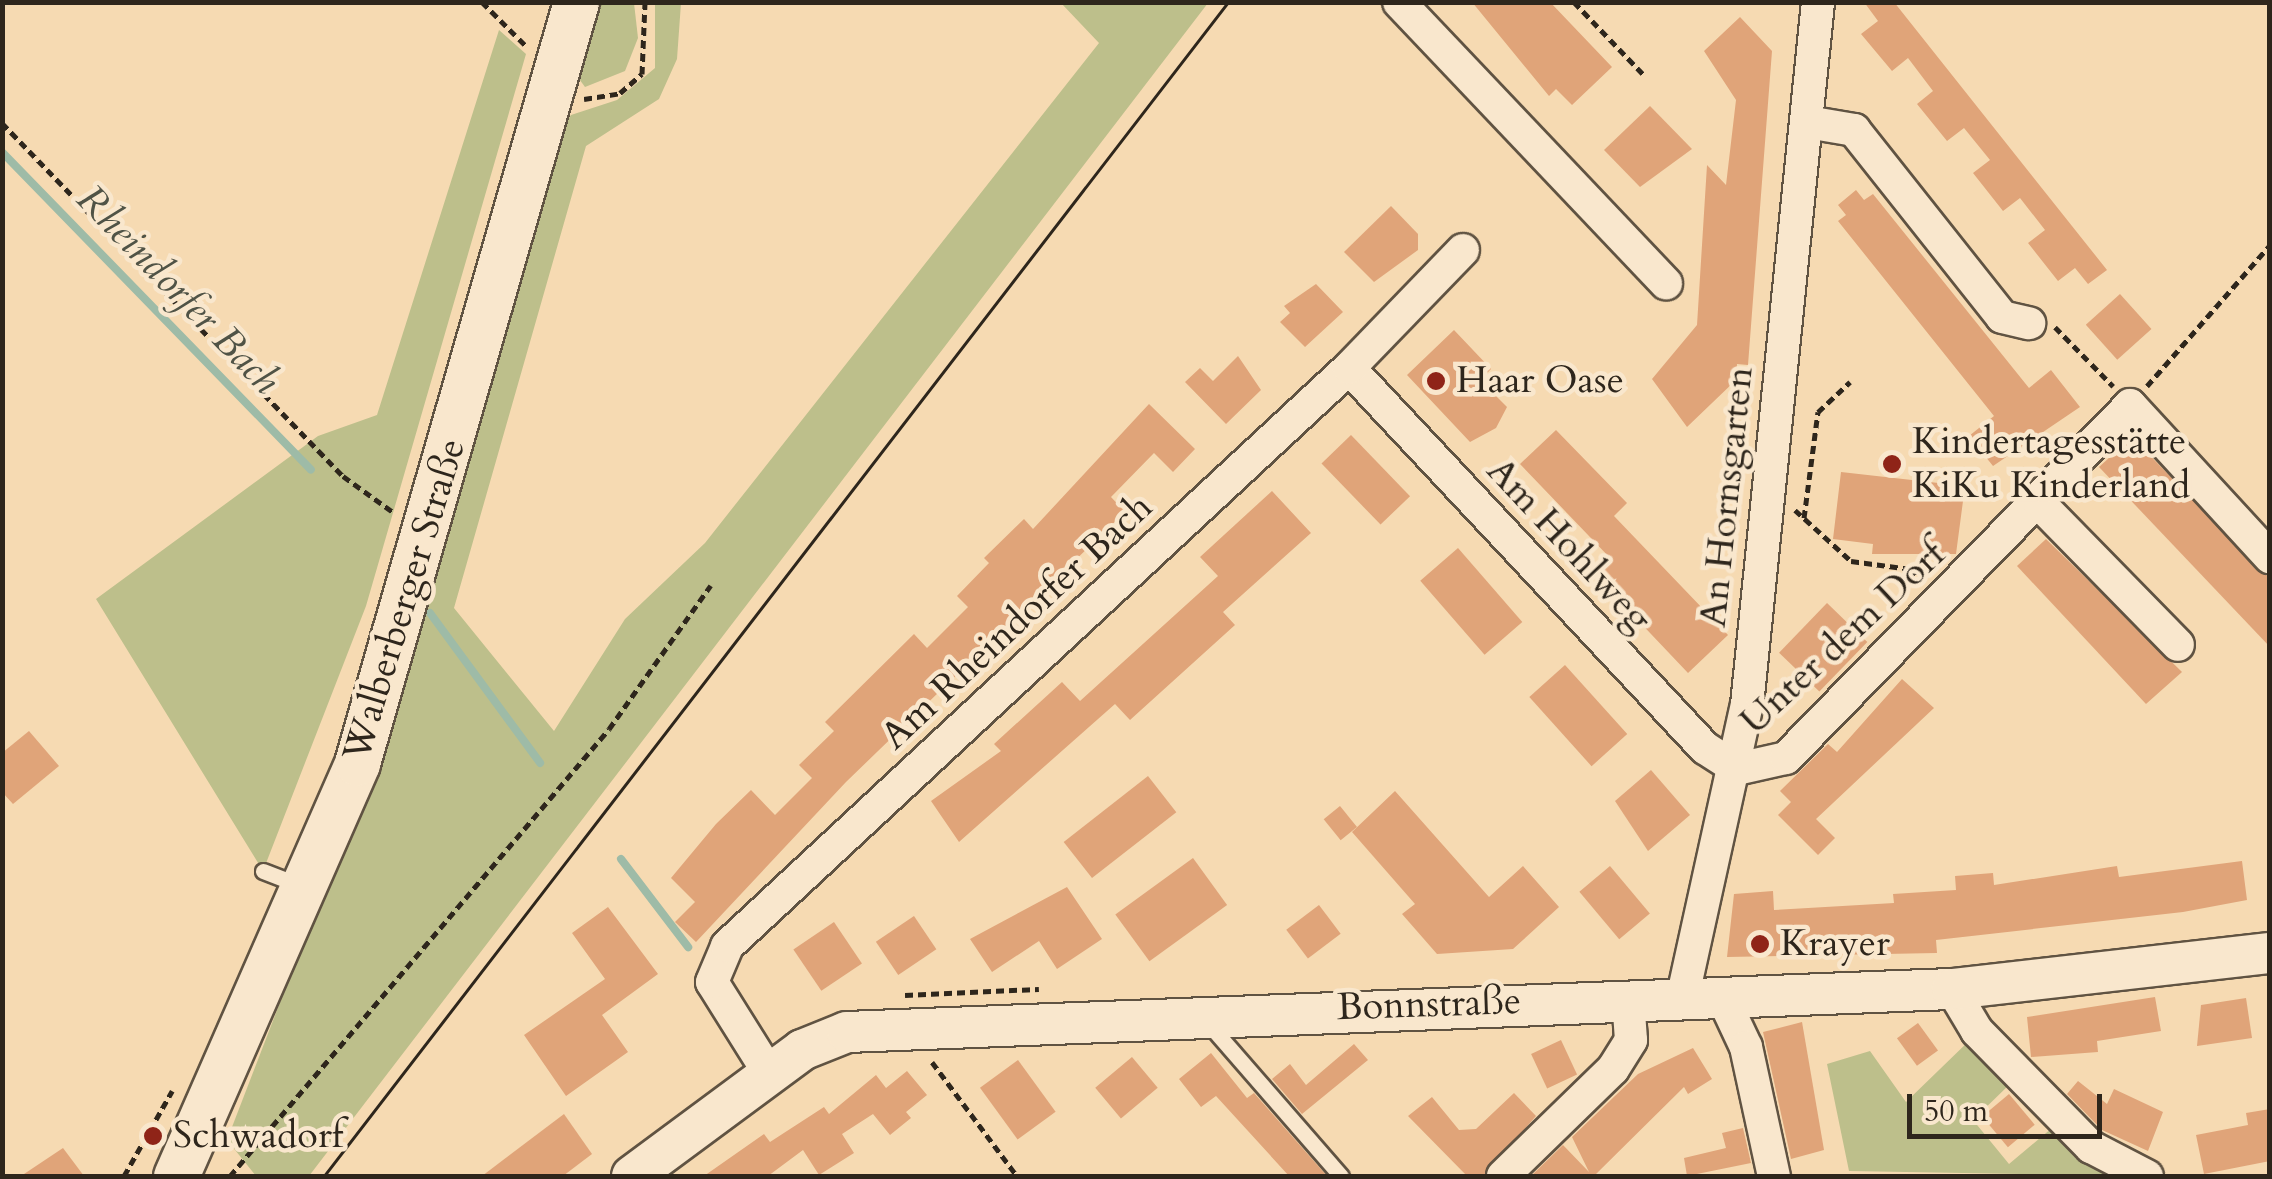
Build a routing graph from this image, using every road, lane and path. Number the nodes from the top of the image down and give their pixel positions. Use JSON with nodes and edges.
{"nodes":[{"id":1,"x":482,"y":2,"type":"edge"},
{"id":2,"x":576,"y":2,"type":"edge"},
{"id":3,"x":645,"y":2,"type":"edge"},
{"id":4,"x":1399,"y":2,"type":"edge"},
{"id":5,"x":1574,"y":2,"type":"edge"},
{"id":6,"x":1818,"y":2,"type":"edge"},
{"id":7,"x":511,"y":33,"type":"dead end"},
{"id":8,"x":534,"y":34,"type":"dead end"},
{"id":9,"x":1643,"y":74,"type":"dead end"},
{"id":10,"x":538,"y":78,"type":"junction"},
{"id":11,"x":2,"y":123,"type":"edge"},
{"id":12,"x":1813,"y":123,"type":"junction"},
{"id":13,"x":2270,"y":245,"type":"edge"},
{"id":14,"x":1463,"y":250,"type":"dead end"},
{"id":15,"x":1666,"y":282,"type":"dead end"},
{"id":16,"x":2029,"y":322,"type":"joint"},
{"id":17,"x":1349,"y":368,"type":"junction"},
{"id":18,"x":1850,"y":382,"type":"dead end"},
{"id":19,"x":2130,"y":405,"type":"junction"},
{"id":20,"x":1768,"y":484,"type":"junction"},
{"id":21,"x":406,"y":498,"type":"dead end"},
{"id":22,"x":2040,"y":504,"type":"junction"},
{"id":23,"x":1804,"y":518,"type":"junction"},
{"id":24,"x":2270,"y":557,"type":"edge"},
{"id":25,"x":711,"y":585,"type":"dead end"},
{"id":26,"x":1909,"y":594,"type":"dead end"},
{"id":27,"x":2178,"y":645,"type":"dead end"},
{"id":28,"x":1737,"y":768,"type":"junction"},
{"id":29,"x":264,"y":871,"type":"dead end"},
{"id":30,"x":306,"y":887,"type":"junction"},
{"id":31,"x":2270,"y":953,"type":"edge"},
{"id":32,"x":1952,"y":989,"type":"junction"},
{"id":33,"x":1702,"y":996,"type":"junction"},
{"id":34,"x":1628,"y":998,"type":"junction"},
{"id":35,"x":1198,"y":1012,"type":"junction"},
{"id":36,"x":916,"y":1022,"type":"junction"},
{"id":37,"x":769,"y":1072,"type":"junction"},
{"id":38,"x":179,"y":1079,"type":"dead end"},
{"id":39,"x":182,"y":1170,"type":"edge"},
{"id":40,"x":124,"y":1176,"type":"edge"},
{"id":41,"x":230,"y":1176,"type":"edge"},
{"id":42,"x":632,"y":1176,"type":"edge"},
{"id":43,"x":1017,"y":1176,"type":"edge"},
{"id":44,"x":1342,"y":1176,"type":"edge"},
{"id":45,"x":1502,"y":1176,"type":"edge"},
{"id":46,"x":1774,"y":1176,"type":"edge"},
{"id":47,"x":2147,"y":1176,"type":"edge"}],
"edges":[{"from":1,"to":7,"type":"path"},
{"from":2,"to":10,"type":"main road","name":"Walberberger Straße"},
{"from":3,"to":10,"type":"path"},
{"from":4,"to":15,"type":"street"},
{"from":5,"to":9,"type":"path"},
{"from":6,"to":12,"type":"street","name":"An Hornsgarten"},
{"from":8,"to":10,"type":"path"},
{"from":10,"to":30,"type":"main road","name":"Walberberger Straße"},
{"from":11,"to":21,"type":"path"},
{"from":12,"to":16,"type":"street"},
{"from":12,"to":20,"type":"street","name":"An Hornsgarten"},
{"from":13,"to":19,"type":"path"},
{"from":14,"to":17,"type":"street","name":"Am Rheindorfer Bach"},
{"from":16,"to":19,"type":"path"},
{"from":17,"to":28,"type":"street","name":"Am Hohlweg"},
{"from":17,"to":37,"type":"street","name":"Am Rheindorfer Bach"},
{"from":18,"to":23,"type":"path"},
{"from":19,"to":22,"type":"street","name":"Unter dem Dorf"},
{"from":19,"to":24,"type":"street"},
{"from":20,"to":23,"type":"path"},
{"from":20,"to":28,"type":"street","name":"An Hornsgarten"},
{"from":22,"to":27,"type":"street"},
{"from":22,"to":28,"type":"street","name":"Unter dem Dorf"},
{"from":23,"to":26,"type":"path"},
{"from":25,"to":41,"type":"path"},
{"from":28,"to":33,"type":"street","name":"An Hornsgarten"},
{"from":29,"to":30,"type":"lane"},
{"from":30,"to":39,"type":"main road","name":"Walberberger Straße"},
{"from":31,"to":32,"type":"street","name":"Bonnstraße"},
{"from":32,"to":33,"type":"street","name":"Bonnstraße"},
{"from":32,"to":47,"type":"street"},
{"from":33,"to":34,"type":"street","name":"Bonnstraße"},
{"from":33,"to":46,"type":"street"},
{"from":34,"to":35,"type":"street","name":"Bonnstraße"},
{"from":34,"to":45,"type":"street"},
{"from":35,"to":36,"type":"street","name":"Bonnstraße"},
{"from":35,"to":44,"type":"lane"},
{"from":36,"to":37,"type":"street","name":"Bonnstraße"},
{"from":36,"to":43,"type":"path"},
{"from":37,"to":42,"type":"street","name":"Bonnstraße"},
{"from":38,"to":40,"type":"path"}]}
